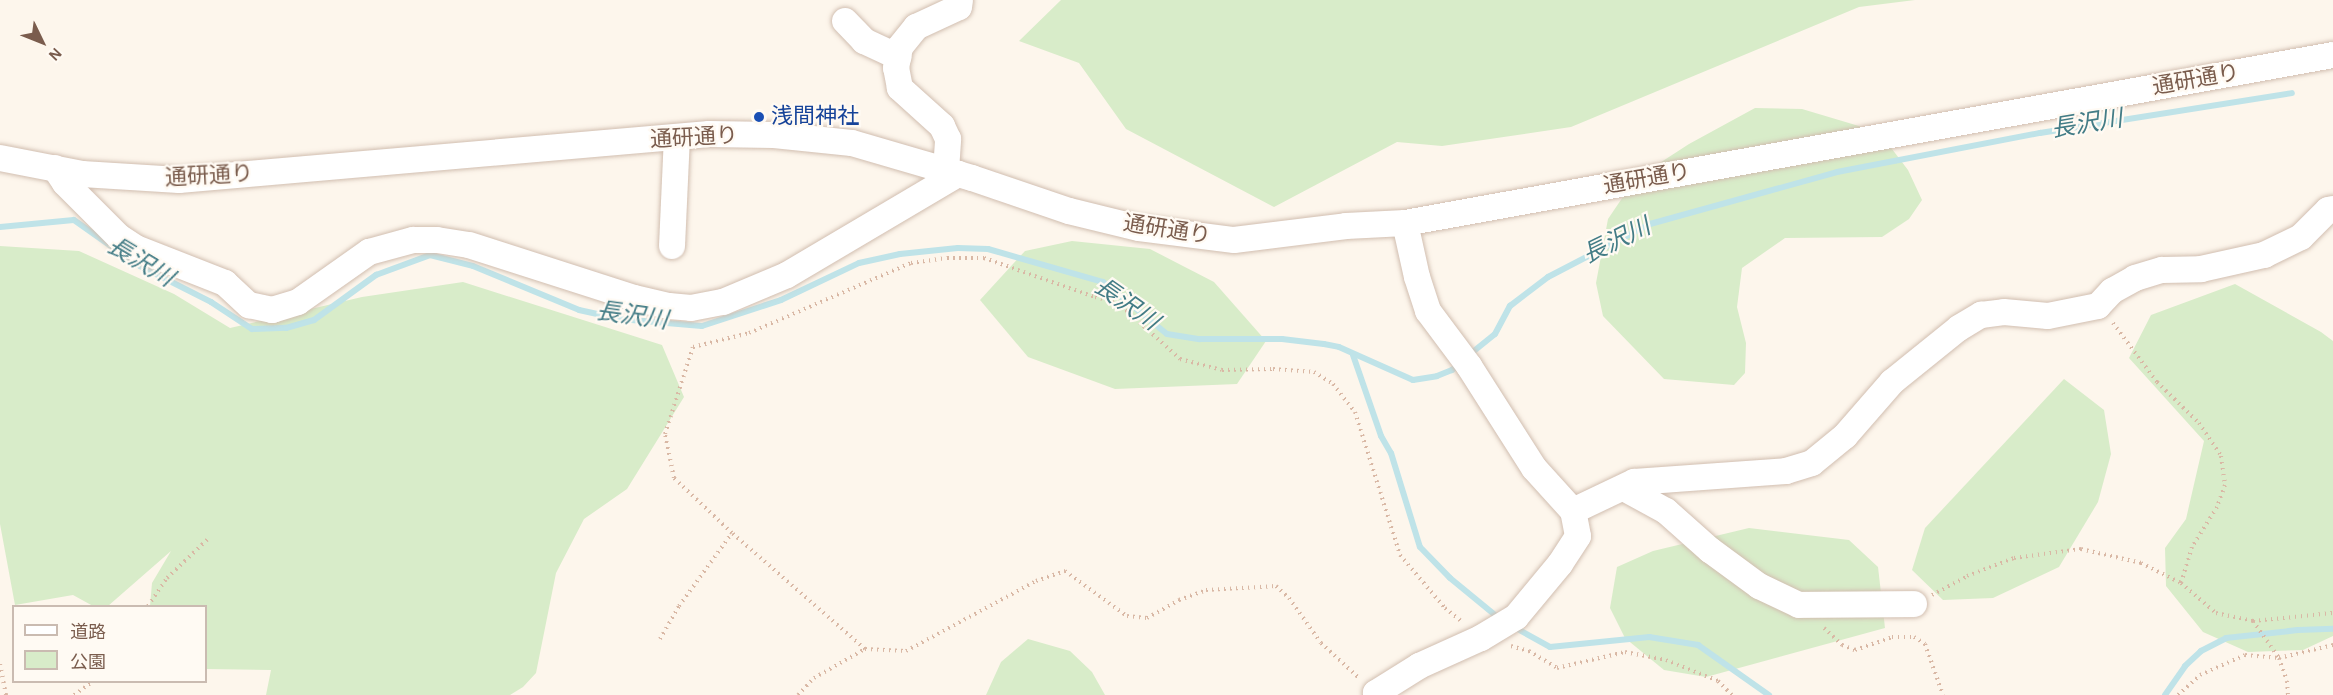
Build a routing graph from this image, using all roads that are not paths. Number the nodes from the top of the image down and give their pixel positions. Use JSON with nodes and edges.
{"nodes":[{"id":1,"x":960,"y":0,"type":"edge"},
{"id":2,"x":845,"y":21,"type":"dead end"},
{"id":3,"x":2333,"y":55,"type":"edge"},
{"id":4,"x":898,"y":57,"type":"junction"},
{"id":5,"x":677,"y":137,"type":"junction"},
{"id":6,"x":0,"y":158,"type":"edge"},
{"id":7,"x":55,"y":168,"type":"junction"},
{"id":8,"x":952,"y":172,"type":"junction"},
{"id":9,"x":2333,"y":209,"type":"edge"},
{"id":10,"x":1405,"y":223,"type":"junction"},
{"id":11,"x":672,"y":246,"type":"dead end"},
{"id":12,"x":1624,"y":488,"type":"junction"},
{"id":13,"x":1573,"y":511,"type":"junction"},
{"id":14,"x":1914,"y":604,"type":"road end"},
{"id":15,"x":1377,"y":694,"type":"edge"}],
"edges":[{"from":1,"to":4,"type":"street"},
{"from":2,"to":4,"type":"street"},
{"from":3,"to":10,"type":"street","name":"通研通り"},
{"from":4,"to":8,"type":"street"},
{"from":5,"to":7,"type":"street","name":"通研通り"},
{"from":5,"to":8,"type":"street","name":"通研通り"},
{"from":5,"to":11,"type":"street"},
{"from":6,"to":7,"type":"street","name":"通研通り"},
{"from":7,"to":8,"type":"street"},
{"from":8,"to":10,"type":"street","name":"通研通り"},
{"from":9,"to":12,"type":"street"},
{"from":10,"to":13,"type":"street"},
{"from":12,"to":13,"type":"street"},
{"from":12,"to":14,"type":"street"},
{"from":13,"to":15,"type":"street"}]}
